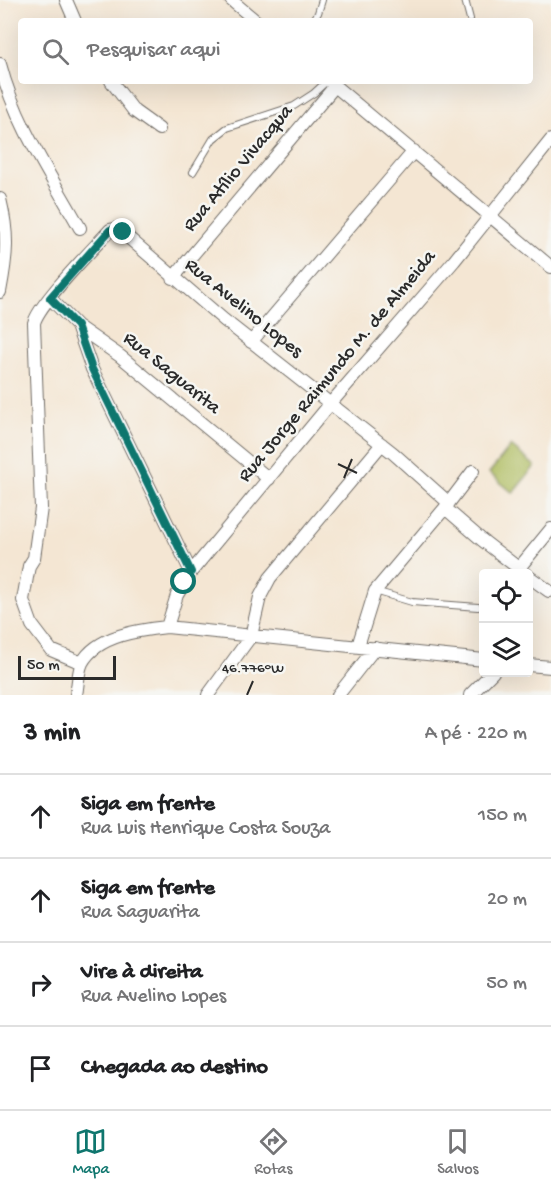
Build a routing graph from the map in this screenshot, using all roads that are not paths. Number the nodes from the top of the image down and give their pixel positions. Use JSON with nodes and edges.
{"nodes":[{"id":1,"x":66,"y":0,"type":"edge"},
{"id":2,"x":231,"y":0,"type":"edge"},
{"id":3,"x":322,"y":0,"type":"edge"},
{"id":4,"x":465,"y":0,"type":"edge"},
{"id":5,"x":74,"y":18,"type":"edge"},
{"id":6,"x":252,"y":18,"type":"edge"},
{"id":7,"x":315,"y":18,"type":"edge"},
{"id":8,"x":470,"y":18,"type":"edge"},
{"id":9,"x":0,"y":64,"type":"edge"},
{"id":10,"x":113,"y":84,"type":"edge"},
{"id":11,"x":328,"y":84,"type":"edge"},
{"id":12,"x":329,"y":84,"type":"edge"},
{"id":13,"x":331,"y":84,"type":"edge"},
{"id":14,"x":159,"y":129,"type":"dead end"},
{"id":15,"x":551,"y":140,"type":"edge"},
{"id":16,"x":414,"y":151,"type":"junction"},
{"id":17,"x":193,"y":172,"type":"dead end"},
{"id":18,"x":0,"y":199,"type":"edge"},
{"id":19,"x":490,"y":215,"type":"junction"},
{"id":20,"x":80,"y":228,"type":"dead end"},
{"id":21,"x":551,"y":267,"type":"edge"},
{"id":22,"x":173,"y":278,"type":"junction"},
{"id":23,"x":0,"y":292,"type":"edge"},
{"id":24,"x":50,"y":298,"type":"junction"},
{"id":25,"x":77,"y":326,"type":"junction"},
{"id":26,"x":251,"y":342,"type":"junction"},
{"id":27,"x":331,"y":403,"type":"junction"},
{"id":28,"x":382,"y":444,"type":"junction"},
{"id":29,"x":473,"y":471,"type":"dead end"},
{"id":30,"x":269,"y":479,"type":"junction"},
{"id":31,"x":447,"y":506,"type":"junction"},
{"id":32,"x":551,"y":529,"type":"edge"},
{"id":33,"x":520,"y":569,"type":"edge"},
{"id":34,"x":526,"y":569,"type":"edge"},
{"id":35,"x":191,"y":572,"type":"junction"},
{"id":36,"x":533,"y":579,"type":"edge"},
{"id":37,"x":375,"y":591,"type":"junction"},
{"id":38,"x":549,"y":591,"type":"dead end"},
{"id":39,"x":478,"y":607,"type":"dead end"},
{"id":40,"x":166,"y":627,"type":"junction"},
{"id":41,"x":251,"y":636,"type":"junction"},
{"id":42,"x":358,"y":646,"type":"junction"},
{"id":43,"x":375,"y":648,"type":"junction"},
{"id":44,"x":479,"y":660,"type":"edge"},
{"id":45,"x":82,"y":663,"type":"junction"},
{"id":46,"x":533,"y":664,"type":"edge"},
{"id":47,"x":551,"y":666,"type":"edge"},
{"id":48,"x":488,"y":677,"type":"edge"},
{"id":49,"x":76,"y":695,"type":"edge"},
{"id":50,"x":208,"y":695,"type":"edge"},
{"id":51,"x":338,"y":695,"type":"edge"},
{"id":52,"x":470,"y":695,"type":"edge"}],
"edges":[{"from":1,"to":5,"type":"street"},
{"from":2,"to":6,"type":"street"},
{"from":3,"to":7,"type":"lane"},
{"from":4,"to":8,"type":"lane"},
{"from":9,"to":20,"type":"street"},
{"from":10,"to":14,"type":"street"},
{"from":11,"to":17,"type":"lane"},
{"from":12,"to":22,"type":"street","name":"Rua Atílio Vivacqua"},
{"from":13,"to":16,"type":"street"},
{"from":15,"to":19,"type":"street","name":"Rua Jorge Raimundo M. de Almeida"},
{"from":16,"to":19,"type":"street"},
{"from":16,"to":26,"type":"street"},
{"from":18,"to":23,"type":"street"},
{"from":19,"to":21,"type":"street"},
{"from":19,"to":27,"type":"street","name":"Rua Jorge Raimundo M. de Almeida"},
{"from":22,"to":24,"type":"street","name":"Rua Avelino Lopes"},
{"from":22,"to":26,"type":"street","name":"Rua Avelino Lopes"},
{"from":24,"to":25,"type":"street","name":"Rua Saguarita"},
{"from":24,"to":45,"type":"street"},
{"from":25,"to":30,"type":"street","name":"Rua Saguarita"},
{"from":25,"to":35,"type":"street"},
{"from":26,"to":27,"type":"street","name":"Rua Avelino Lopes"},
{"from":27,"to":28,"type":"street","name":"Rua Avelino Lopes"},
{"from":27,"to":30,"type":"street","name":"Rua Jorge Raimundo M. de Almeida"},
{"from":28,"to":31,"type":"street","name":"Rua Avelino Lopes"},
{"from":28,"to":41,"type":"street"},
{"from":29,"to":31,"type":"street"},
{"from":30,"to":35,"type":"street","name":"Rua Jorge Raimundo M. de Almeida"},
{"from":31,"to":33,"type":"street","name":"Rua Avelino Lopes"},
{"from":31,"to":37,"type":"street"},
{"from":32,"to":34,"type":"street"},
{"from":35,"to":40,"type":"street","name":"Rua Jorge Raimundo M. de Almeida"},
{"from":36,"to":38,"type":"street","name":"Rua Avelino Lopes"},
{"from":37,"to":39,"type":"lane"},
{"from":37,"to":42,"type":"street"},
{"from":40,"to":41,"type":"street"},
{"from":40,"to":45,"type":"street"},
{"from":41,"to":42,"type":"street"},
{"from":41,"to":50,"type":"street"},
{"from":42,"to":43,"type":"street"},
{"from":43,"to":44,"type":"street"},
{"from":43,"to":51,"type":"street"},
{"from":45,"to":49,"type":"street"},
{"from":46,"to":47,"type":"street"},
{"from":48,"to":52,"type":"street"}]}
